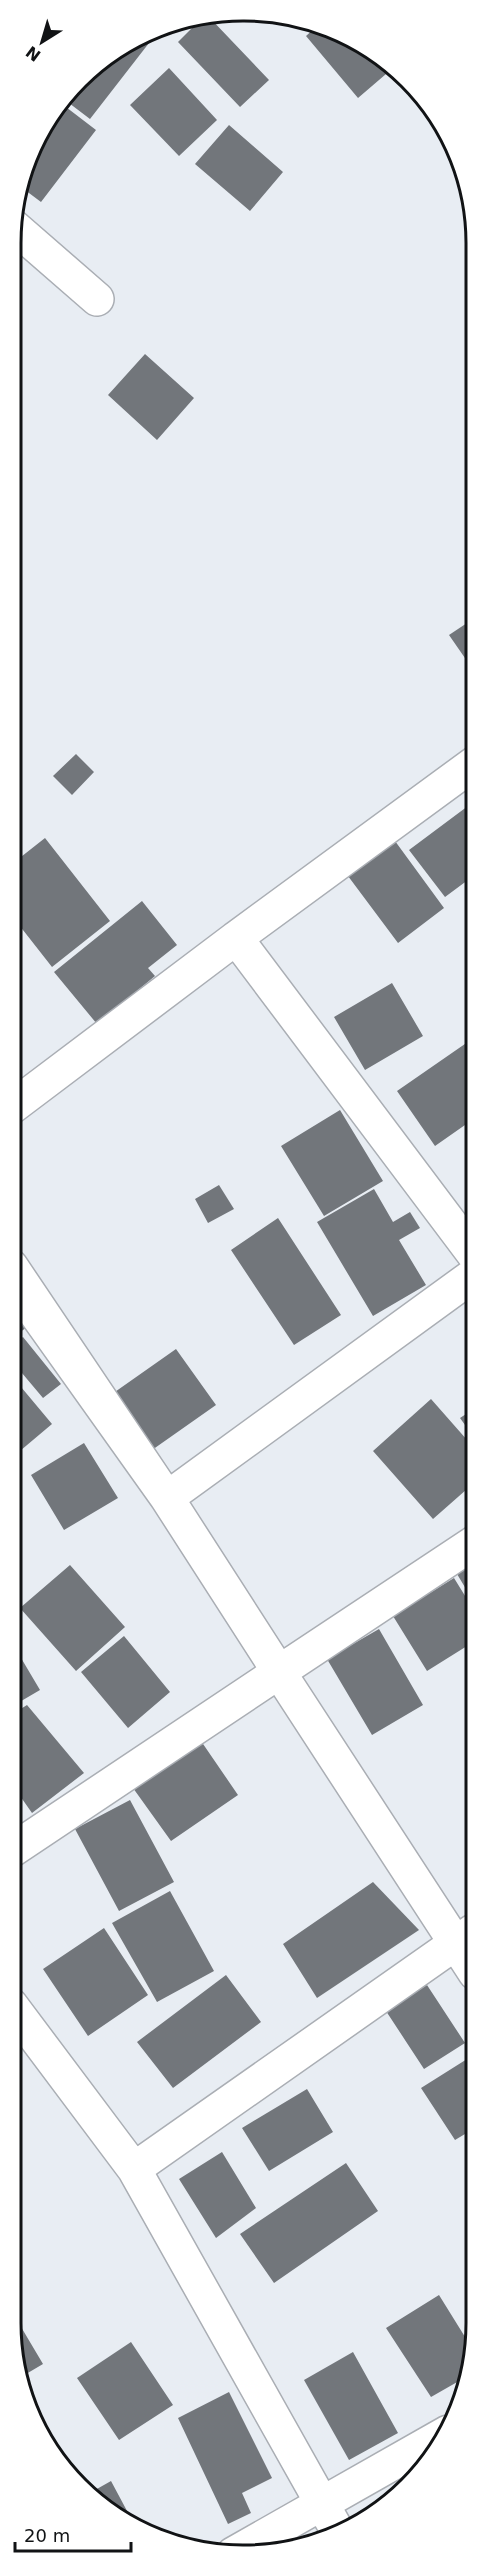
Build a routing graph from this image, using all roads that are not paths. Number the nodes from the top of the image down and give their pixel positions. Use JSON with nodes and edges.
{"nodes":[{"id":1,"x":21,"y":233,"type":"edge"},
{"id":2,"x":97,"y":299,"type":"dead end"},
{"id":3,"x":466,"y":769,"type":"edge"},
{"id":4,"x":236,"y":938,"type":"junction"},
{"id":5,"x":21,"y":1100,"type":"edge"},
{"id":6,"x":466,"y":1244,"type":"edge"},
{"id":7,"x":21,"y":1280,"type":"edge"},
{"id":8,"x":466,"y":1281,"type":"edge"},
{"id":9,"x":21,"y":1293,"type":"edge"},
{"id":10,"x":166,"y":1498,"type":"junction"},
{"id":11,"x":466,"y":1548,"type":"edge"},
{"id":12,"x":279,"y":1672,"type":"junction"},
{"id":13,"x":21,"y":1844,"type":"edge"},
{"id":14,"x":465,"y":1936,"type":"edge"},
{"id":15,"x":21,"y":2018,"type":"edge"},
{"id":16,"x":134,"y":2169,"type":"junction"},
{"id":17,"x":431,"y":2442,"type":"edge"},
{"id":18,"x":323,"y":2503,"type":"junction"},
{"id":19,"x":335,"y":2525,"type":"edge"},
{"id":20,"x":249,"y":2545,"type":"edge"}],
"edges":[{"from":1,"to":2,"type":"street"},
{"from":3,"to":4,"type":"street"},
{"from":4,"to":5,"type":"street"},
{"from":4,"to":6,"type":"street"},
{"from":7,"to":10,"type":"street"},
{"from":8,"to":10,"type":"street"},
{"from":9,"to":10,"type":"street"},
{"from":10,"to":12,"type":"street"},
{"from":11,"to":12,"type":"street"},
{"from":12,"to":13,"type":"street"},
{"from":12,"to":14,"type":"street"},
{"from":14,"to":16,"type":"street"},
{"from":15,"to":16,"type":"street"},
{"from":16,"to":18,"type":"street"},
{"from":17,"to":18,"type":"street"},
{"from":18,"to":19,"type":"street"},
{"from":18,"to":20,"type":"street"}]}
